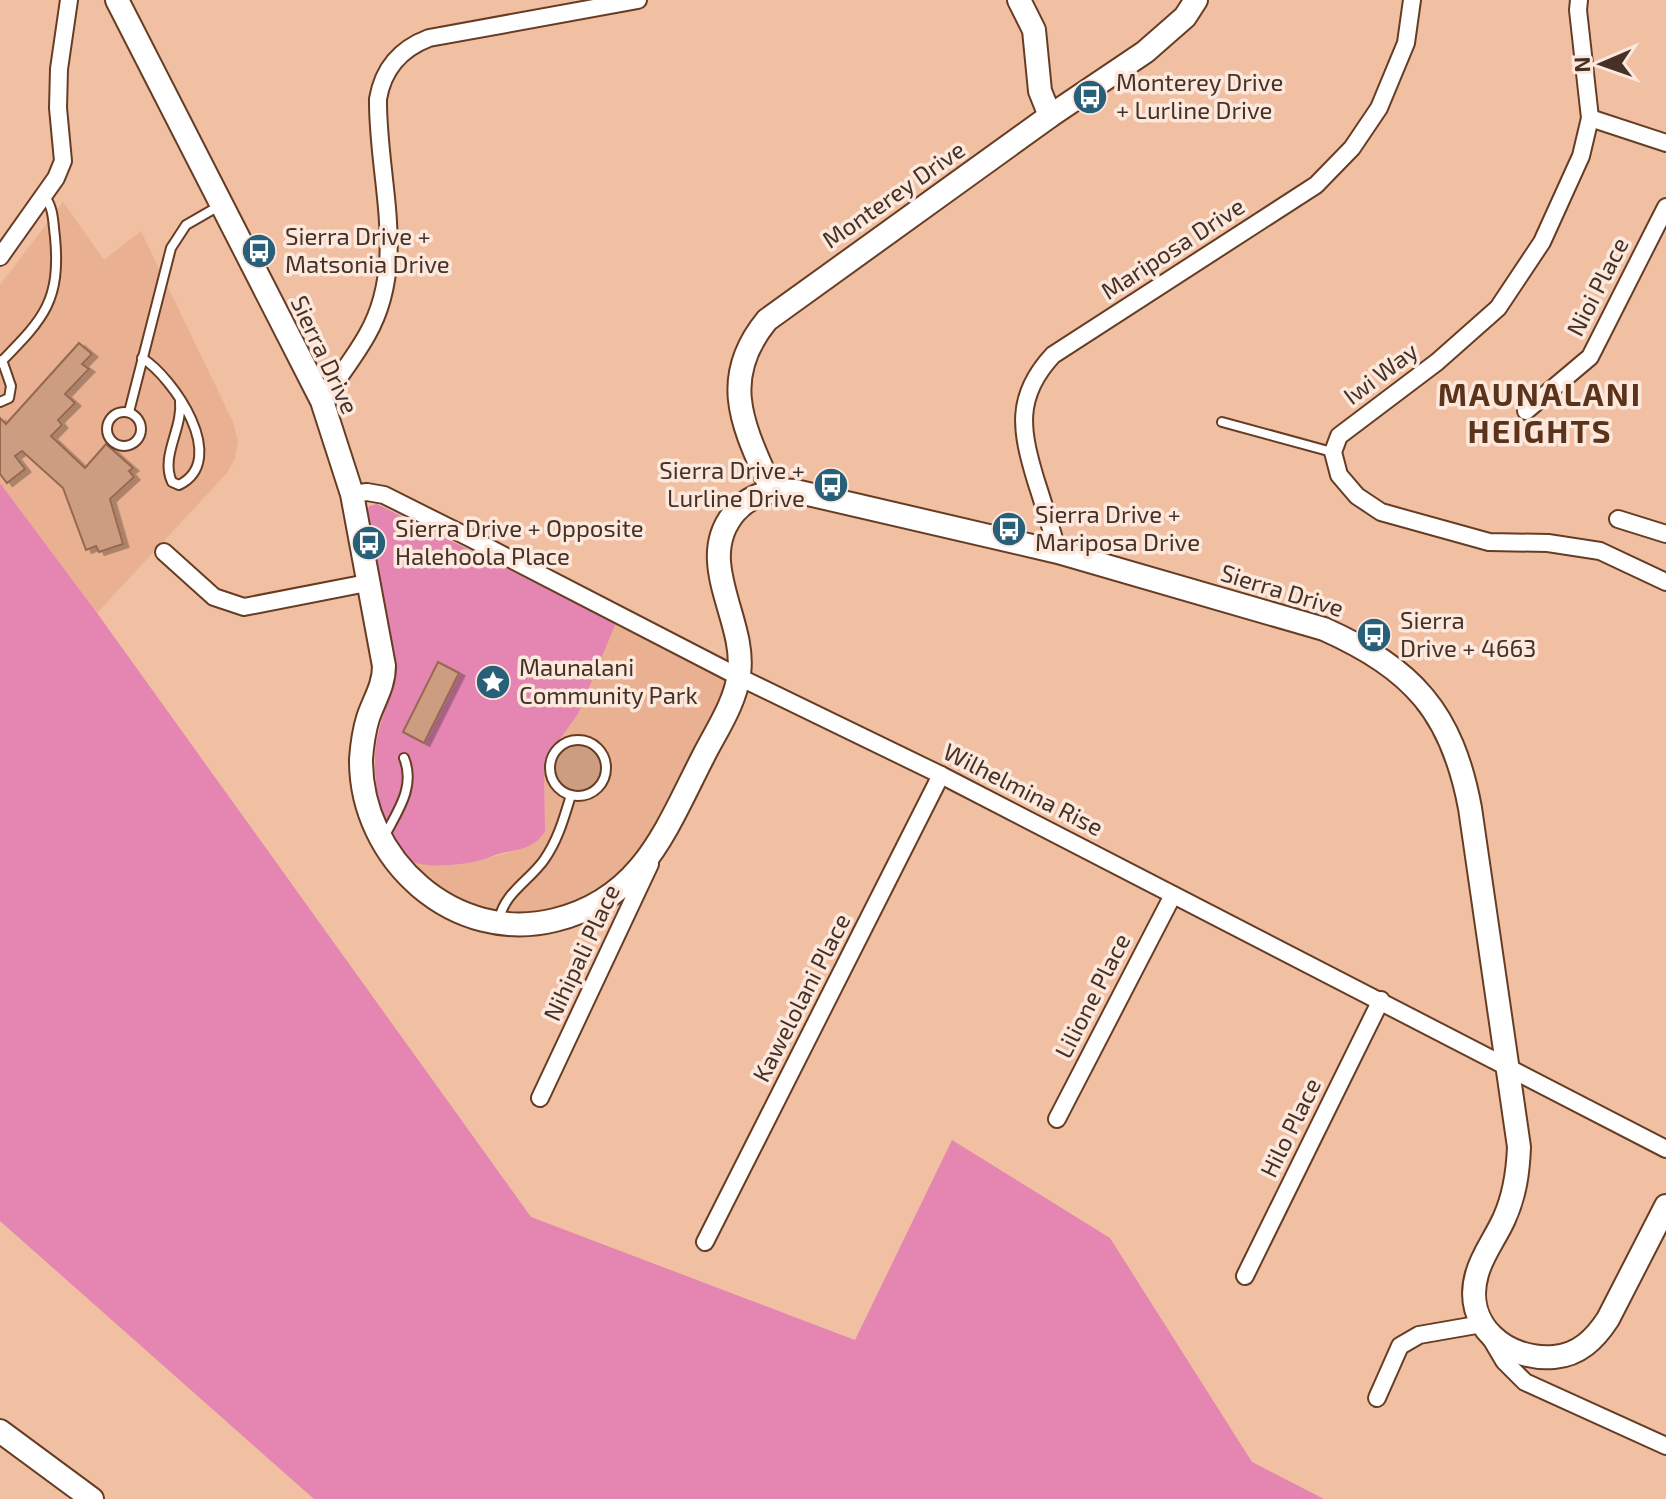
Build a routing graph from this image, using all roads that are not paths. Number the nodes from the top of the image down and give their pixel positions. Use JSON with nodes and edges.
{"nodes":[{"id":1,"x":69,"y":0,"type":"edge"},
{"id":2,"x":117,"y":0,"type":"edge"},
{"id":3,"x":638,"y":0,"type":"edge"},
{"id":4,"x":1019,"y":0,"type":"edge"},
{"id":5,"x":1196,"y":0,"type":"edge"},
{"id":6,"x":1412,"y":0,"type":"edge"},
{"id":7,"x":1579,"y":0,"type":"edge"},
{"id":8,"x":1050,"y":116,"type":"junction"},
{"id":9,"x":1590,"y":118,"type":"junction"},
{"id":10,"x":1666,"y":143,"type":"edge"},
{"id":11,"x":44,"y":195,"type":"junction"},
{"id":12,"x":220,"y":205,"type":"junction"},
{"id":13,"x":1666,"y":207,"type":"edge"},
{"id":14,"x":0,"y":257,"type":"edge"},
{"id":15,"x":142,"y":358,"type":"junction"},
{"id":16,"x":1,"y":362,"type":"edge"},
{"id":17,"x":180,"y":401,"type":"junction"},
{"id":18,"x":322,"y":401,"type":"junction"},
{"id":19,"x":0,"y":402,"type":"edge"},
{"id":20,"x":1526,"y":411,"type":"dead end"},
{"id":21,"x":129,"y":412,"type":"junction"},
{"id":22,"x":1222,"y":422,"type":"dead end"},
{"id":23,"x":1333,"y":452,"type":"junction"},
{"id":24,"x":772,"y":491,"type":"junction"},
{"id":25,"x":352,"y":494,"type":"junction"},
{"id":26,"x":1618,"y":519,"type":"dead end"},
{"id":27,"x":1666,"y":534,"type":"edge"},
{"id":28,"x":164,"y":552,"type":"dead end"},
{"id":29,"x":1058,"y":552,"type":"junction"},
{"id":30,"x":1666,"y":582,"type":"edge"},
{"id":31,"x":367,"y":583,"type":"junction"},
{"id":32,"x":739,"y":677,"type":"junction"},
{"id":33,"x":404,"y":758,"type":"dead end"},
{"id":34,"x":941,"y":775,"type":"junction"},
{"id":35,"x":571,"y":795,"type":"junction"},
{"id":36,"x":667,"y":828,"type":"junction"},
{"id":37,"x":382,"y":842,"type":"junction"},
{"id":38,"x":1173,"y":895,"type":"junction"},
{"id":39,"x":499,"y":922,"type":"junction"},
{"id":40,"x":1381,"y":1000,"type":"junction"},
{"id":41,"x":1509,"y":1066,"type":"junction"},
{"id":42,"x":540,"y":1098,"type":"dead end"},
{"id":43,"x":1057,"y":1119,"type":"dead end"},
{"id":44,"x":1666,"y":1149,"type":"edge"},
{"id":45,"x":1666,"y":1206,"type":"edge"},
{"id":46,"x":705,"y":1242,"type":"dead end"},
{"id":47,"x":1245,"y":1276,"type":"dead end"},
{"id":48,"x":1485,"y":1328,"type":"junction"},
{"id":49,"x":1377,"y":1398,"type":"dead end"},
{"id":50,"x":0,"y":1431,"type":"edge"},
{"id":51,"x":1666,"y":1446,"type":"edge"},
{"id":52,"x":92,"y":1499,"type":"edge"}],
"edges":[{"from":1,"to":11,"type":"street"},
{"from":2,"to":12,"type":"street","name":"Sierra Drive"},
{"from":3,"to":18,"type":"street"},
{"from":4,"to":8,"type":"street"},
{"from":5,"to":8,"type":"street","name":"Monterey Drive"},
{"from":6,"to":29,"type":"street","name":"Mariposa Drive"},
{"from":7,"to":9,"type":"street","name":"Iwi Way"},
{"from":8,"to":24,"type":"street","name":"Monterey Drive"},
{"from":9,"to":10,"type":"street"},
{"from":9,"to":23,"type":"street","name":"Iwi Way"},
{"from":11,"to":14,"type":"street"},
{"from":11,"to":16,"type":"lane"},
{"from":12,"to":15,"type":"lane"},
{"from":12,"to":18,"type":"street","name":"Sierra Drive"},
{"from":13,"to":20,"type":"street","name":"Nioi Place"},
{"from":15,"to":17,"type":"lane"},
{"from":15,"to":21,"type":"lane"},
{"from":16,"to":19,"type":"lane"},
{"from":17,"to":17,"type":"lane"},
{"from":18,"to":25,"type":"street","name":"Sierra Drive"},
{"from":21,"to":21,"type":"lane"},
{"from":22,"to":23,"type":"lane"},
{"from":23,"to":30,"type":"street"},
{"from":24,"to":29,"type":"street","name":"Sierra Drive"},
{"from":24,"to":32,"type":"street","name":"Sierra Drive"},
{"from":25,"to":31,"type":"street","name":"Sierra Drive"},
{"from":25,"to":32,"type":"street","name":"Wilhelmina Rise"},
{"from":26,"to":27,"type":"street"},
{"from":28,"to":31,"type":"street"},
{"from":29,"to":41,"type":"street","name":"Sierra Drive"},
{"from":31,"to":37,"type":"street","name":"Sierra Drive"},
{"from":32,"to":34,"type":"street","name":"Wilhelmina Rise"},
{"from":32,"to":36,"type":"street","name":"Sierra Drive"},
{"from":33,"to":37,"type":"lane"},
{"from":34,"to":38,"type":"street","name":"Wilhelmina Rise"},
{"from":34,"to":46,"type":"street","name":"Kawelolani Place"},
{"from":35,"to":35,"type":"lane"},
{"from":35,"to":39,"type":"lane"},
{"from":36,"to":39,"type":"street","name":"Sierra Drive"},
{"from":36,"to":42,"type":"street","name":"Nihipali Place"},
{"from":37,"to":39,"type":"street","name":"Sierra Drive"},
{"from":38,"to":40,"type":"street","name":"Wilhelmina Rise"},
{"from":38,"to":43,"type":"street","name":"Lilione Place"},
{"from":40,"to":41,"type":"street","name":"Wilhelmina Rise"},
{"from":40,"to":47,"type":"street","name":"Hilo Place"},
{"from":41,"to":44,"type":"street","name":"Wilhelmina Rise"},
{"from":41,"to":48,"type":"street","name":"Sierra Drive"},
{"from":45,"to":48,"type":"street"},
{"from":48,"to":49,"type":"street"},
{"from":48,"to":51,"type":"street"},
{"from":50,"to":52,"type":"street"}]}
